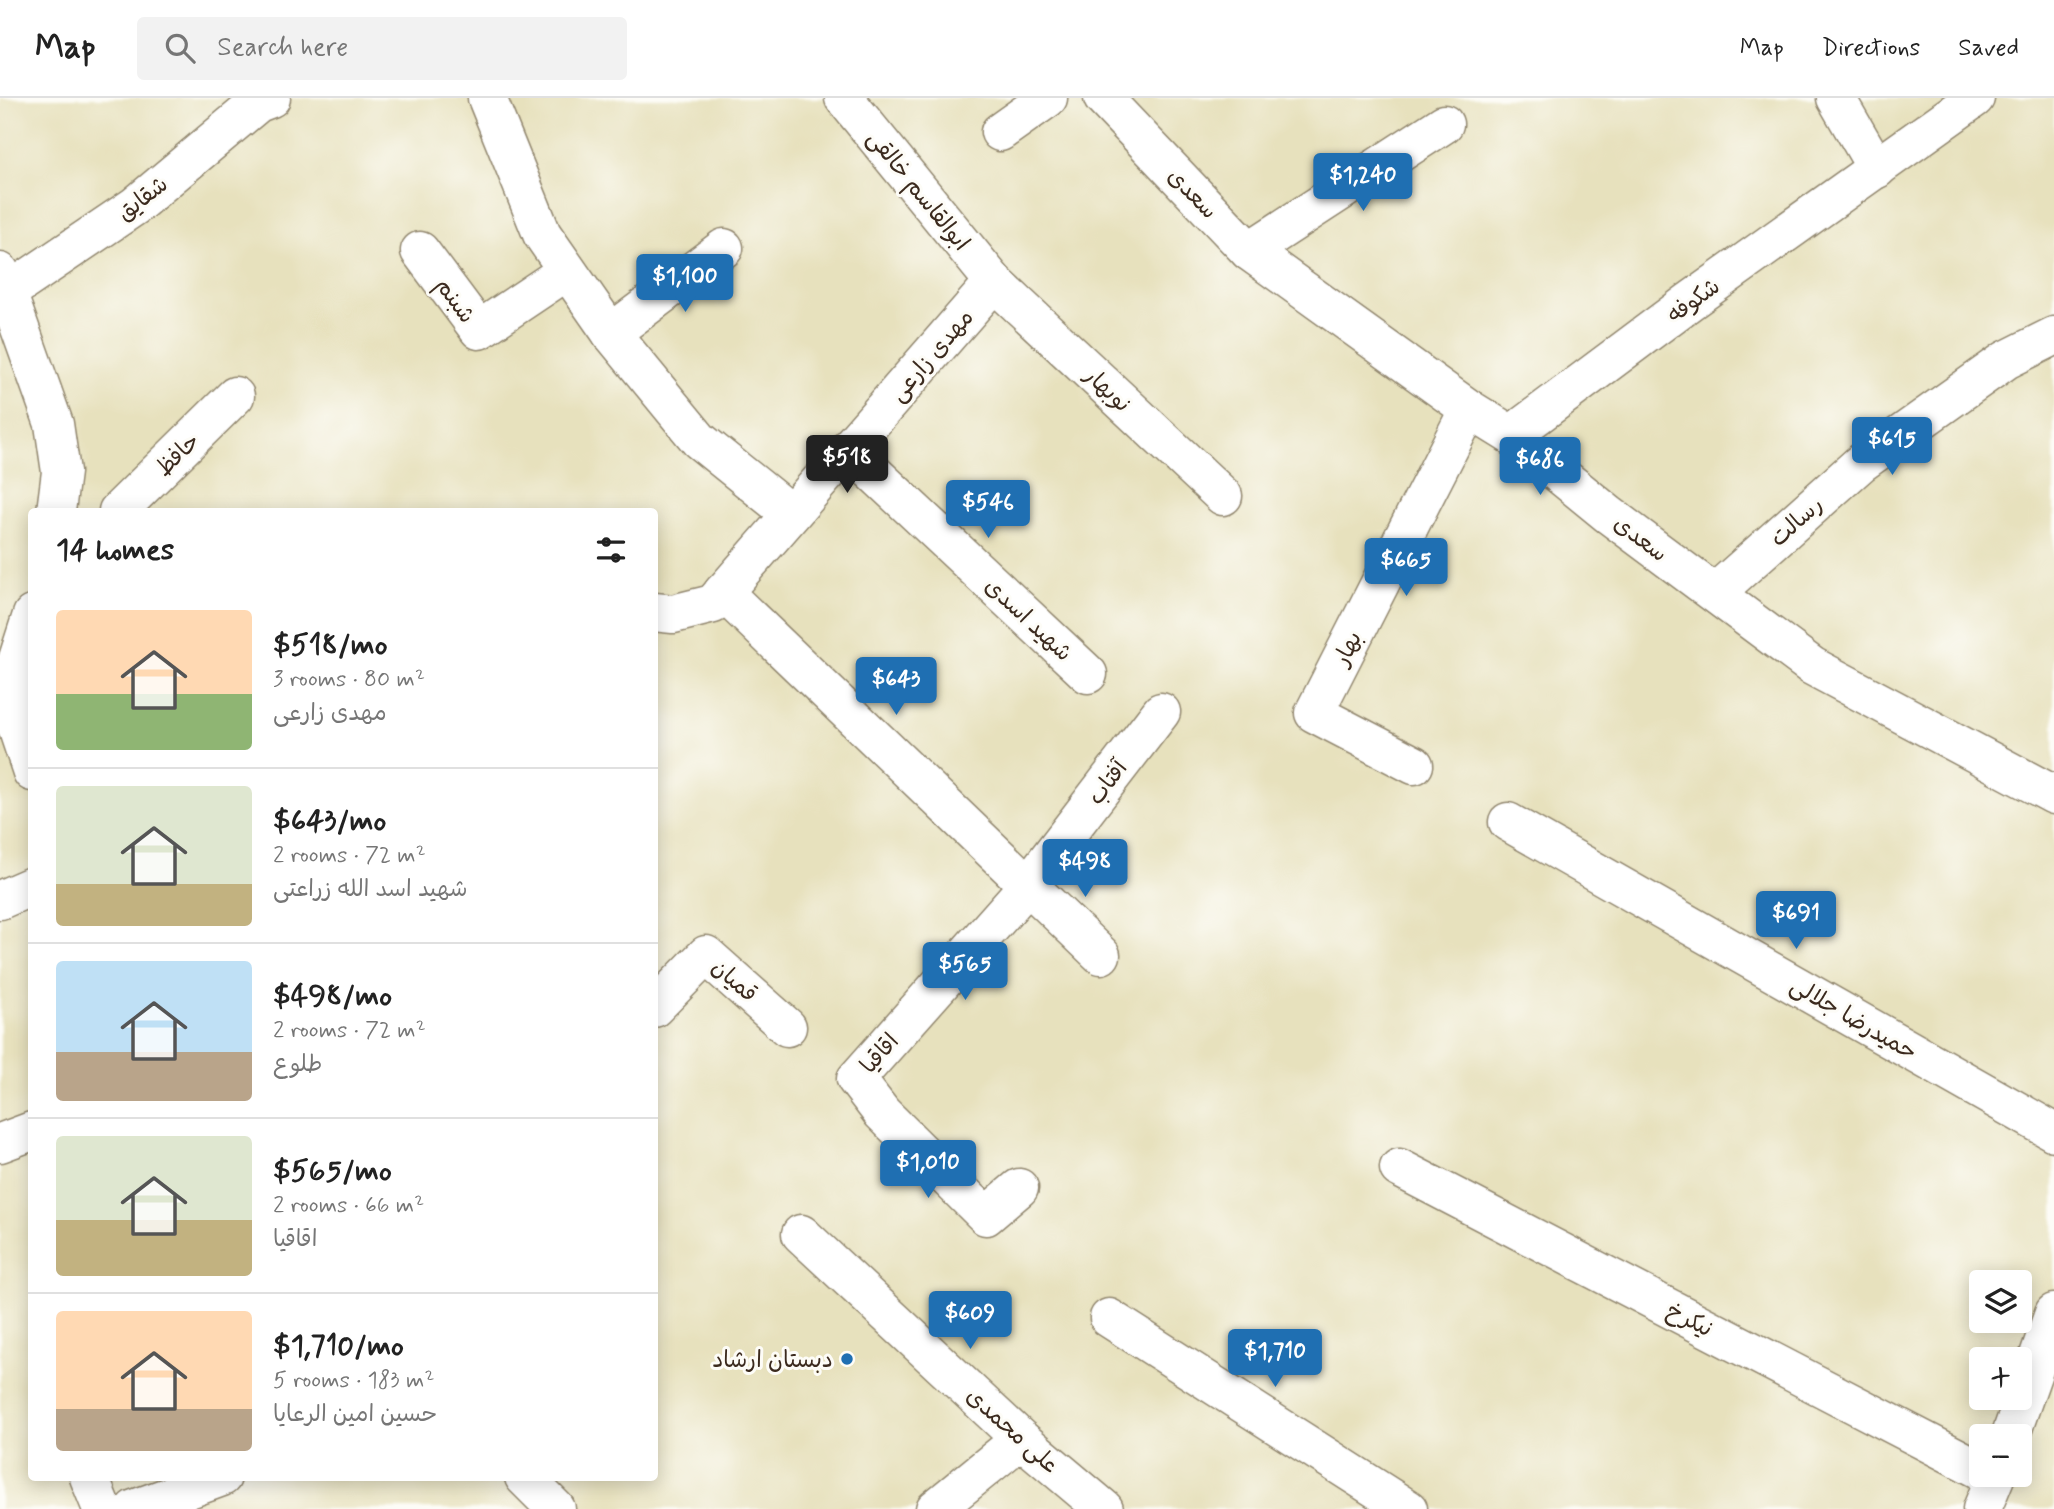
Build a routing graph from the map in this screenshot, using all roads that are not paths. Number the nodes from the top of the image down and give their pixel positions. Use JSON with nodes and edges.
{"nodes":[{"id":1,"x":487,"y":98,"type":"edge"},
{"id":2,"x":844,"y":98,"type":"edge"},
{"id":3,"x":1048,"y":98,"type":"edge"},
{"id":4,"x":1103,"y":98,"type":"edge"},
{"id":5,"x":1836,"y":98,"type":"edge"},
{"id":6,"x":1975,"y":98,"type":"edge"},
{"id":7,"x":262,"y":100,"type":"edge"},
{"id":8,"x":1444,"y":124,"type":"dead end"},
{"id":9,"x":1000,"y":132,"type":"dead end"},
{"id":10,"x":1877,"y":169,"type":"junction"},
{"id":11,"x":724,"y":248,"type":"dead end"},
{"id":12,"x":420,"y":251,"type":"dead end"},
{"id":13,"x":1249,"y":251,"type":"junction"},
{"id":14,"x":567,"y":271,"type":"junction"},
{"id":15,"x":4,"y":282,"type":"edge"},
{"id":16,"x":994,"y":282,"type":"junction"},
{"id":17,"x":611,"y":333,"type":"junction"},
{"id":18,"x":11,"y":335,"type":"edge"},
{"id":19,"x":2054,"y":336,"type":"edge"},
{"id":20,"x":235,"y":396,"type":"dead end"},
{"id":21,"x":1469,"y":409,"type":"junction"},
{"id":22,"x":1510,"y":435,"type":"junction"},
{"id":23,"x":848,"y":449,"type":"junction"},
{"id":24,"x":1223,"y":496,"type":"dead end"},
{"id":25,"x":56,"y":508,"type":"edge"},
{"id":26,"x":121,"y":508,"type":"edge"},
{"id":27,"x":791,"y":514,"type":"junction"},
{"id":28,"x":723,"y":592,"type":"junction"},
{"id":29,"x":1714,"y":593,"type":"junction"},
{"id":30,"x":658,"y":612,"type":"edge"},
{"id":31,"x":28,"y":627,"type":"edge"},
{"id":32,"x":1088,"y":674,"type":"dead end"},
{"id":33,"x":1161,"y":712,"type":"dead end"},
{"id":34,"x":28,"y":760,"type":"edge"},
{"id":35,"x":1414,"y":765,"type":"dead end"},
{"id":36,"x":2054,"y":795,"type":"edge"},
{"id":37,"x":1508,"y":822,"type":"dead end"},
{"id":38,"x":1028,"y":885,"type":"junction"},
{"id":39,"x":28,"y":888,"type":"edge"},
{"id":40,"x":0,"y":900,"type":"edge"},
{"id":41,"x":1101,"y":955,"type":"dead end"},
{"id":42,"x":658,"y":1003,"type":"edge"},
{"id":43,"x":787,"y":1027,"type":"dead end"},
{"id":44,"x":28,"y":1132,"type":"edge"},
{"id":45,"x":2054,"y":1132,"type":"edge"},
{"id":46,"x":0,"y":1143,"type":"edge"},
{"id":47,"x":1399,"y":1168,"type":"dead end"},
{"id":48,"x":1019,"y":1188,"type":"dead end"},
{"id":49,"x":801,"y":1234,"type":"dead end"},
{"id":50,"x":2054,"y":1313,"type":"edge"},
{"id":51,"x":1109,"y":1318,"type":"dead end"},
{"id":52,"x":2015,"y":1424,"type":"edge"},
{"id":53,"x":1021,"y":1439,"type":"junction"},
{"id":54,"x":1969,"y":1470,"type":"edge"},
{"id":55,"x":91,"y":1481,"type":"edge"},
{"id":56,"x":211,"y":1481,"type":"edge"},
{"id":57,"x":528,"y":1481,"type":"edge"},
{"id":58,"x":102,"y":1509,"type":"edge"},
{"id":59,"x":134,"y":1509,"type":"edge"},
{"id":60,"x":556,"y":1509,"type":"edge"},
{"id":61,"x":935,"y":1509,"type":"edge"},
{"id":62,"x":1104,"y":1509,"type":"edge"},
{"id":63,"x":1408,"y":1509,"type":"edge"}],
"edges":[{"from":1,"to":14,"type":"street"},
{"from":2,"to":16,"type":"street","name":"ابوالقاسم خالقی"},
{"from":3,"to":9,"type":"street"},
{"from":4,"to":13,"type":"street","name":"سعدی"},
{"from":5,"to":10,"type":"street"},
{"from":6,"to":10,"type":"street","name":"شکوفه"},
{"from":7,"to":15,"type":"street","name":"شقایق"},
{"from":8,"to":13,"type":"street"},
{"from":10,"to":22,"type":"street","name":"شکوفه"},
{"from":11,"to":17,"type":"street"},
{"from":12,"to":14,"type":"street","name":"شبنم"},
{"from":13,"to":21,"type":"street","name":"سعدی"},
{"from":14,"to":17,"type":"street"},
{"from":15,"to":18,"type":"street"},
{"from":16,"to":23,"type":"street","name":"مهدی زارعی"},
{"from":16,"to":24,"type":"street","name":"نوبهار"},
{"from":17,"to":27,"type":"street"},
{"from":18,"to":25,"type":"street"},
{"from":19,"to":29,"type":"street","name":"رسالت"},
{"from":20,"to":26,"type":"street","name":"حافظ"},
{"from":21,"to":22,"type":"street","name":"سعدی"},
{"from":21,"to":35,"type":"street","name":"بهار"},
{"from":22,"to":29,"type":"street","name":"سعدی"},
{"from":23,"to":27,"type":"street","name":"مهدی زارعی"},
{"from":23,"to":32,"type":"street","name":"شهید اسدی"},
{"from":27,"to":28,"type":"street","name":"مهدی زارعی"},
{"from":28,"to":30,"type":"street","name":"مهدی زارعی"},
{"from":28,"to":38,"type":"street"},
{"from":29,"to":36,"type":"street","name":"سعدی"},
{"from":31,"to":34,"type":"street"},
{"from":33,"to":38,"type":"street","name":"آفتاب"},
{"from":37,"to":45,"type":"street","name":"حمیدرضا جلالی"},
{"from":38,"to":41,"type":"street"},
{"from":38,"to":48,"type":"street","name":"اقاقیا"},
{"from":39,"to":40,"type":"street"},
{"from":42,"to":43,"type":"street","name":"قمیان"},
{"from":44,"to":46,"type":"street"},
{"from":47,"to":54,"type":"street","name":"نیکرخ"},
{"from":49,"to":53,"type":"street","name":"علی محمدی"},
{"from":50,"to":52,"type":"street"},
{"from":51,"to":63,"type":"street"},
{"from":53,"to":61,"type":"street"},
{"from":53,"to":62,"type":"street","name":"علی محمدی"},
{"from":55,"to":58,"type":"street"},
{"from":56,"to":59,"type":"street"},
{"from":57,"to":60,"type":"street"}]}
